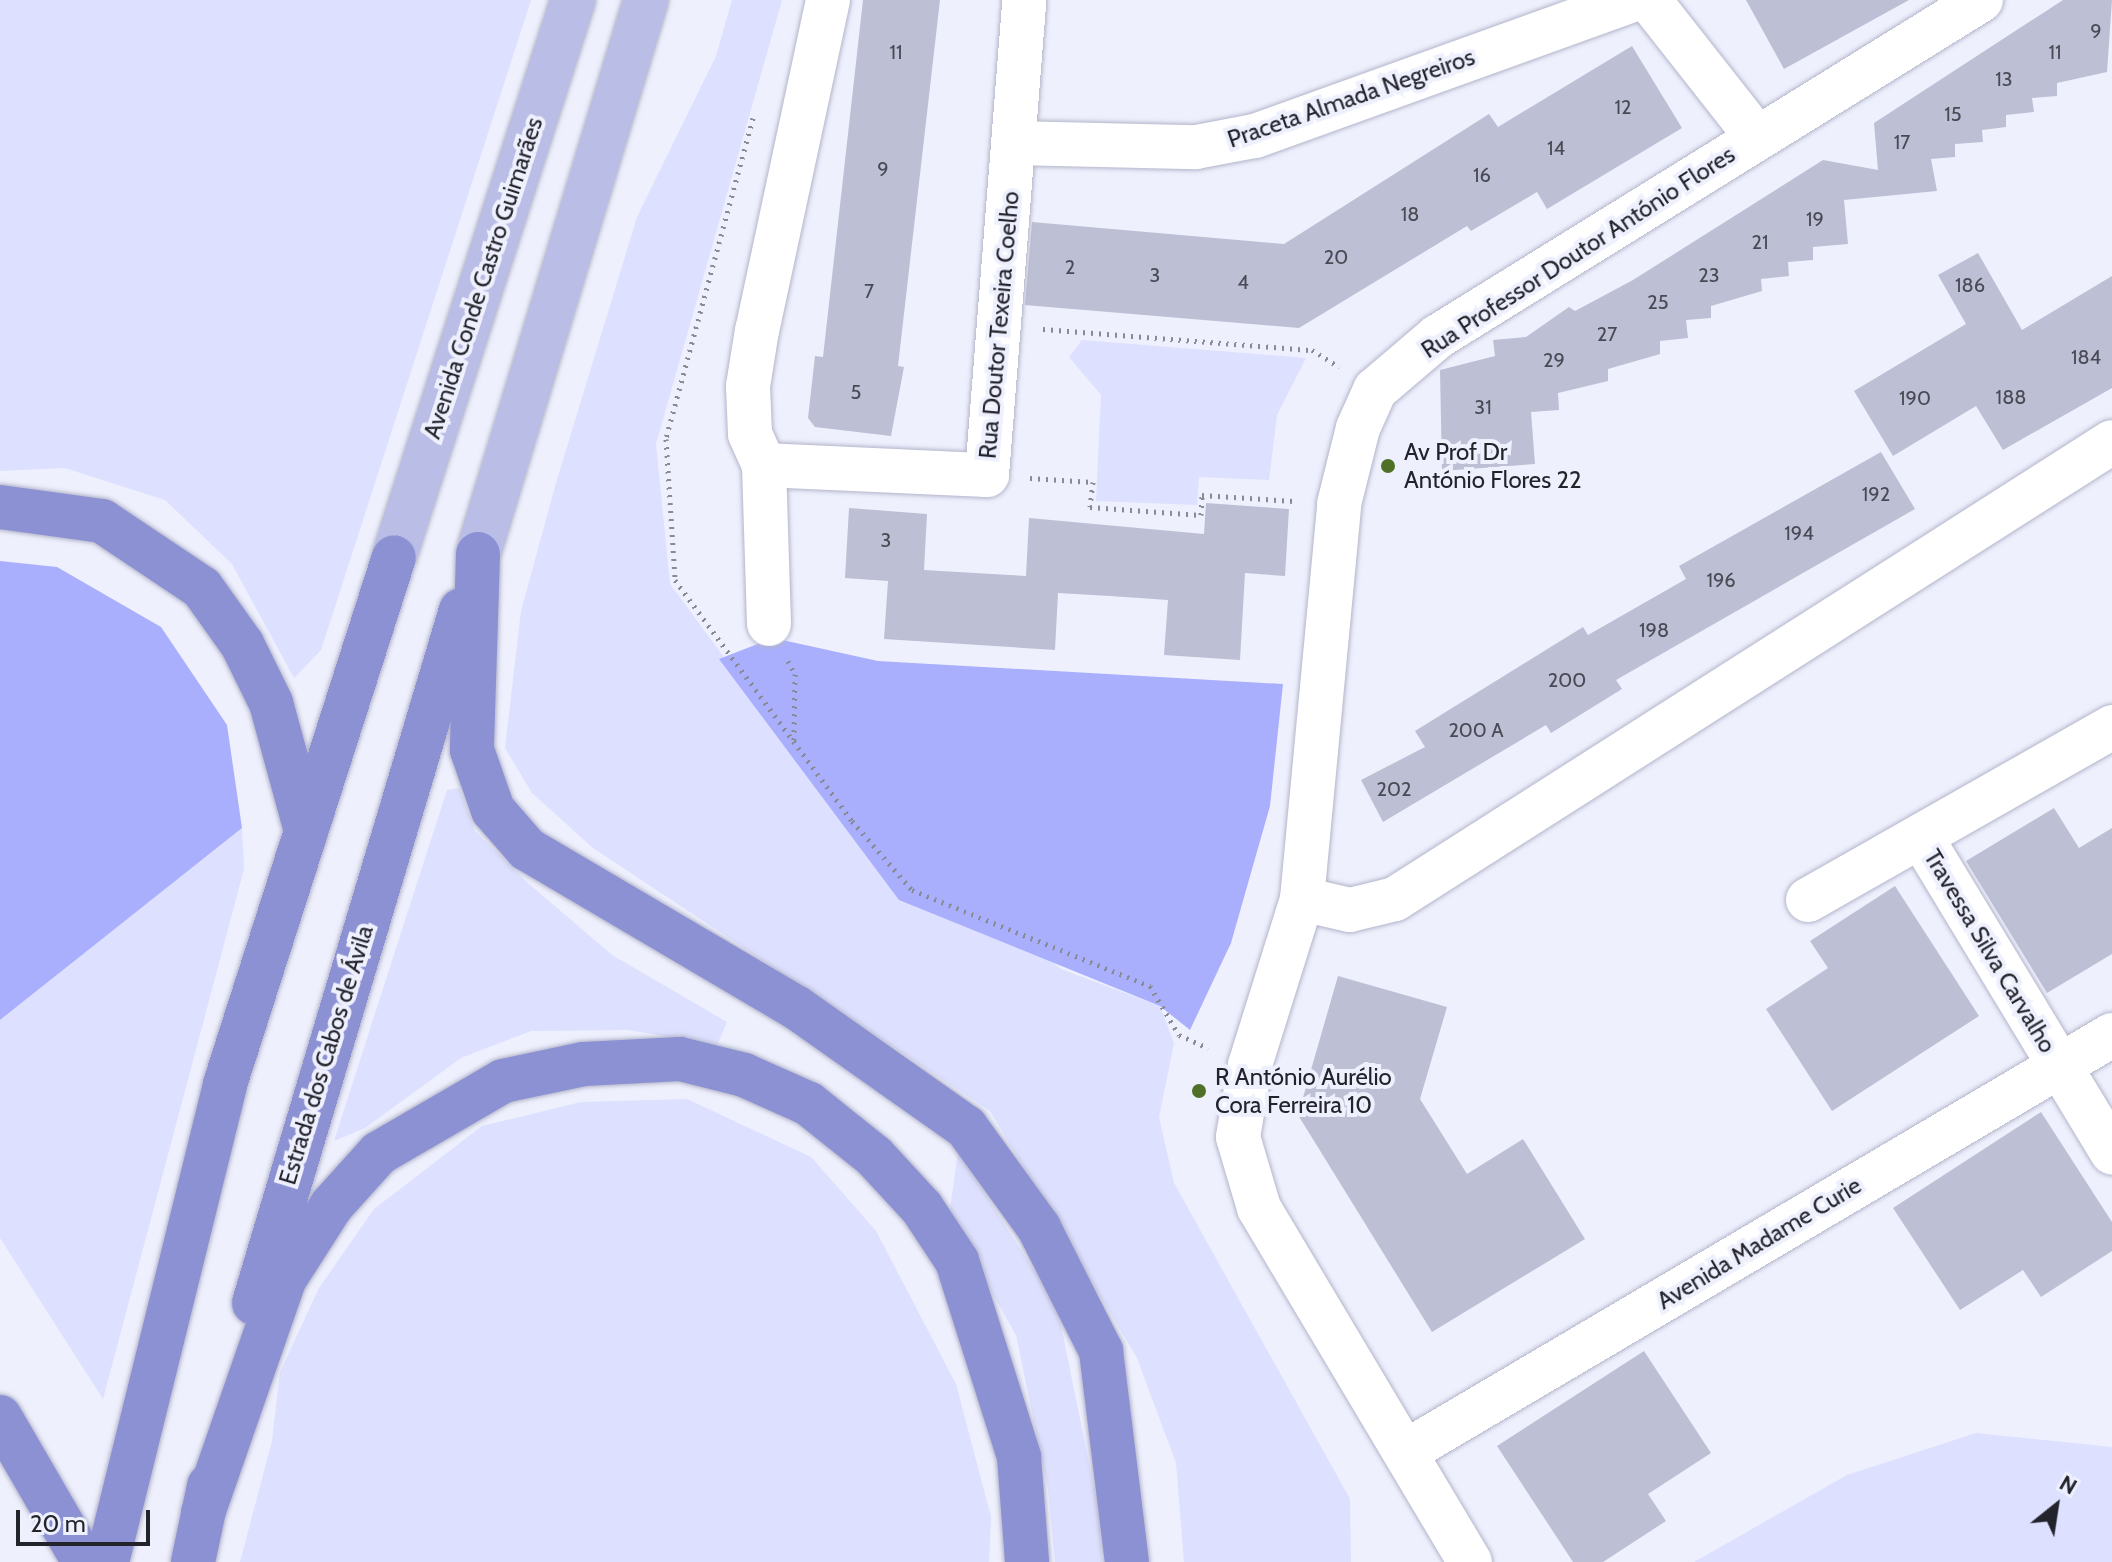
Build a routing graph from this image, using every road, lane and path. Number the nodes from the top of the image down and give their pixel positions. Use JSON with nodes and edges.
{"nodes":[{"id":1,"x":573,"y":0,"type":"edge"},
{"id":2,"x":646,"y":0,"type":"edge"},
{"id":3,"x":828,"y":0,"type":"edge"},
{"id":4,"x":1024,"y":0,"type":"edge"},
{"id":5,"x":1633,"y":0,"type":"edge"},
{"id":6,"x":1649,"y":0,"type":"edge"},
{"id":7,"x":1981,"y":0,"type":"edge"},
{"id":8,"x":754,"y":114,"type":"dead end"},
{"id":9,"x":1757,"y":137,"type":"junction"},
{"id":10,"x":1013,"y":143,"type":"junction"},
{"id":11,"x":998,"y":326,"type":"junction"},
{"id":12,"x":1375,"y":390,"type":"junction"},
{"id":13,"x":2112,"y":442,"type":"edge"},
{"id":14,"x":764,"y":465,"type":"junction"},
{"id":15,"x":987,"y":475,"type":"junction"},
{"id":16,"x":1339,"y":504,"type":"junction"},
{"id":17,"x":0,"y":507,"type":"edge"},
{"id":18,"x":478,"y":554,"type":"junction"},
{"id":19,"x":394,"y":557,"type":"joint"},
{"id":20,"x":769,"y":624,"type":"joint"},
{"id":21,"x":2112,"y":727,"type":"edge"},
{"id":22,"x":794,"y":742,"type":"junction"},
{"id":23,"x":306,"y":831,"type":"junction"},
{"id":24,"x":1921,"y":837,"type":"junction"},
{"id":25,"x":1302,"y":899,"type":"junction"},
{"id":26,"x":1808,"y":900,"type":"dead end"},
{"id":27,"x":2112,"y":1035,"type":"edge"},
{"id":28,"x":1250,"y":1065,"type":"junction"},
{"id":29,"x":2060,"y":1066,"type":"junction"},
{"id":30,"x":2112,"y":1153,"type":"edge"},
{"id":31,"x":0,"y":1417,"type":"edge"},
{"id":32,"x":1407,"y":1451,"type":"junction"},
{"id":33,"x":203,"y":1513,"type":"junction"},
{"id":34,"x":1444,"y":1516,"type":"junction"},
{"id":35,"x":84,"y":1562,"type":"edge"},
{"id":36,"x":107,"y":1562,"type":"edge"},
{"id":37,"x":193,"y":1562,"type":"edge"},
{"id":38,"x":1027,"y":1562,"type":"edge"},
{"id":39,"x":1127,"y":1562,"type":"edge"},
{"id":40,"x":1435,"y":1562,"type":"edge"},
{"id":41,"x":1470,"y":1562,"type":"edge"}],
"edges":[{"from":1,"to":19,"type":"main road","name":"Avenida Conde Castro Guimarães"},
{"from":2,"to":18,"type":"main road"},
{"from":3,"to":14,"type":"street"},
{"from":4,"to":10,"type":"street","name":"Rua Doutor Texeira Coelho"},
{"from":5,"to":10,"type":"street","name":"Praceta Almada Negreiros"},
{"from":6,"to":9,"type":"street"},
{"from":7,"to":9,"type":"street","name":"Rua Professor Doutor António Flores"},
{"from":8,"to":22,"type":"path"},
{"from":9,"to":12,"type":"street","name":"Rua Professor Doutor António Flores"},
{"from":10,"to":11,"type":"street","name":"Rua Doutor Texeira Coelho"},
{"from":11,"to":12,"type":"path"},
{"from":11,"to":15,"type":"street","name":"Rua Doutor Texeira Coelho"},
{"from":12,"to":16,"type":"street"},
{"from":13,"to":25,"type":"street"},
{"from":14,"to":15,"type":"street","name":"Rua Doutor Texeira Coelho"},
{"from":14,"to":20,"type":"street"},
{"from":15,"to":16,"type":"path"},
{"from":16,"to":25,"type":"street"},
{"from":17,"to":23,"type":"highway"},
{"from":18,"to":33,"type":"highway","name":"Estrada dos Cabos de Ávila"},
{"from":18,"to":39,"type":"highway"},
{"from":19,"to":23,"type":"highway"},
{"from":20,"to":22,"type":"path"},
{"from":21,"to":24,"type":"street"},
{"from":22,"to":28,"type":"path"},
{"from":23,"to":36,"type":"highway"},
{"from":24,"to":26,"type":"street"},
{"from":24,"to":29,"type":"street","name":"Travessa Silva Carvalho"},
{"from":25,"to":28,"type":"street"},
{"from":27,"to":29,"type":"street","name":"Avenida Madame Curie"},
{"from":28,"to":32,"type":"street"},
{"from":29,"to":30,"type":"street","name":"Travessa Silva Carvalho"},
{"from":29,"to":32,"type":"street","name":"Avenida Madame Curie"},
{"from":31,"to":35,"type":"highway"},
{"from":32,"to":34,"type":"street"},
{"from":33,"to":37,"type":"highway","name":"Estrada dos Cabos de Ávila"},
{"from":33,"to":38,"type":"highway"},
{"from":34,"to":40,"type":"street"},
{"from":34,"to":41,"type":"street"}]}
